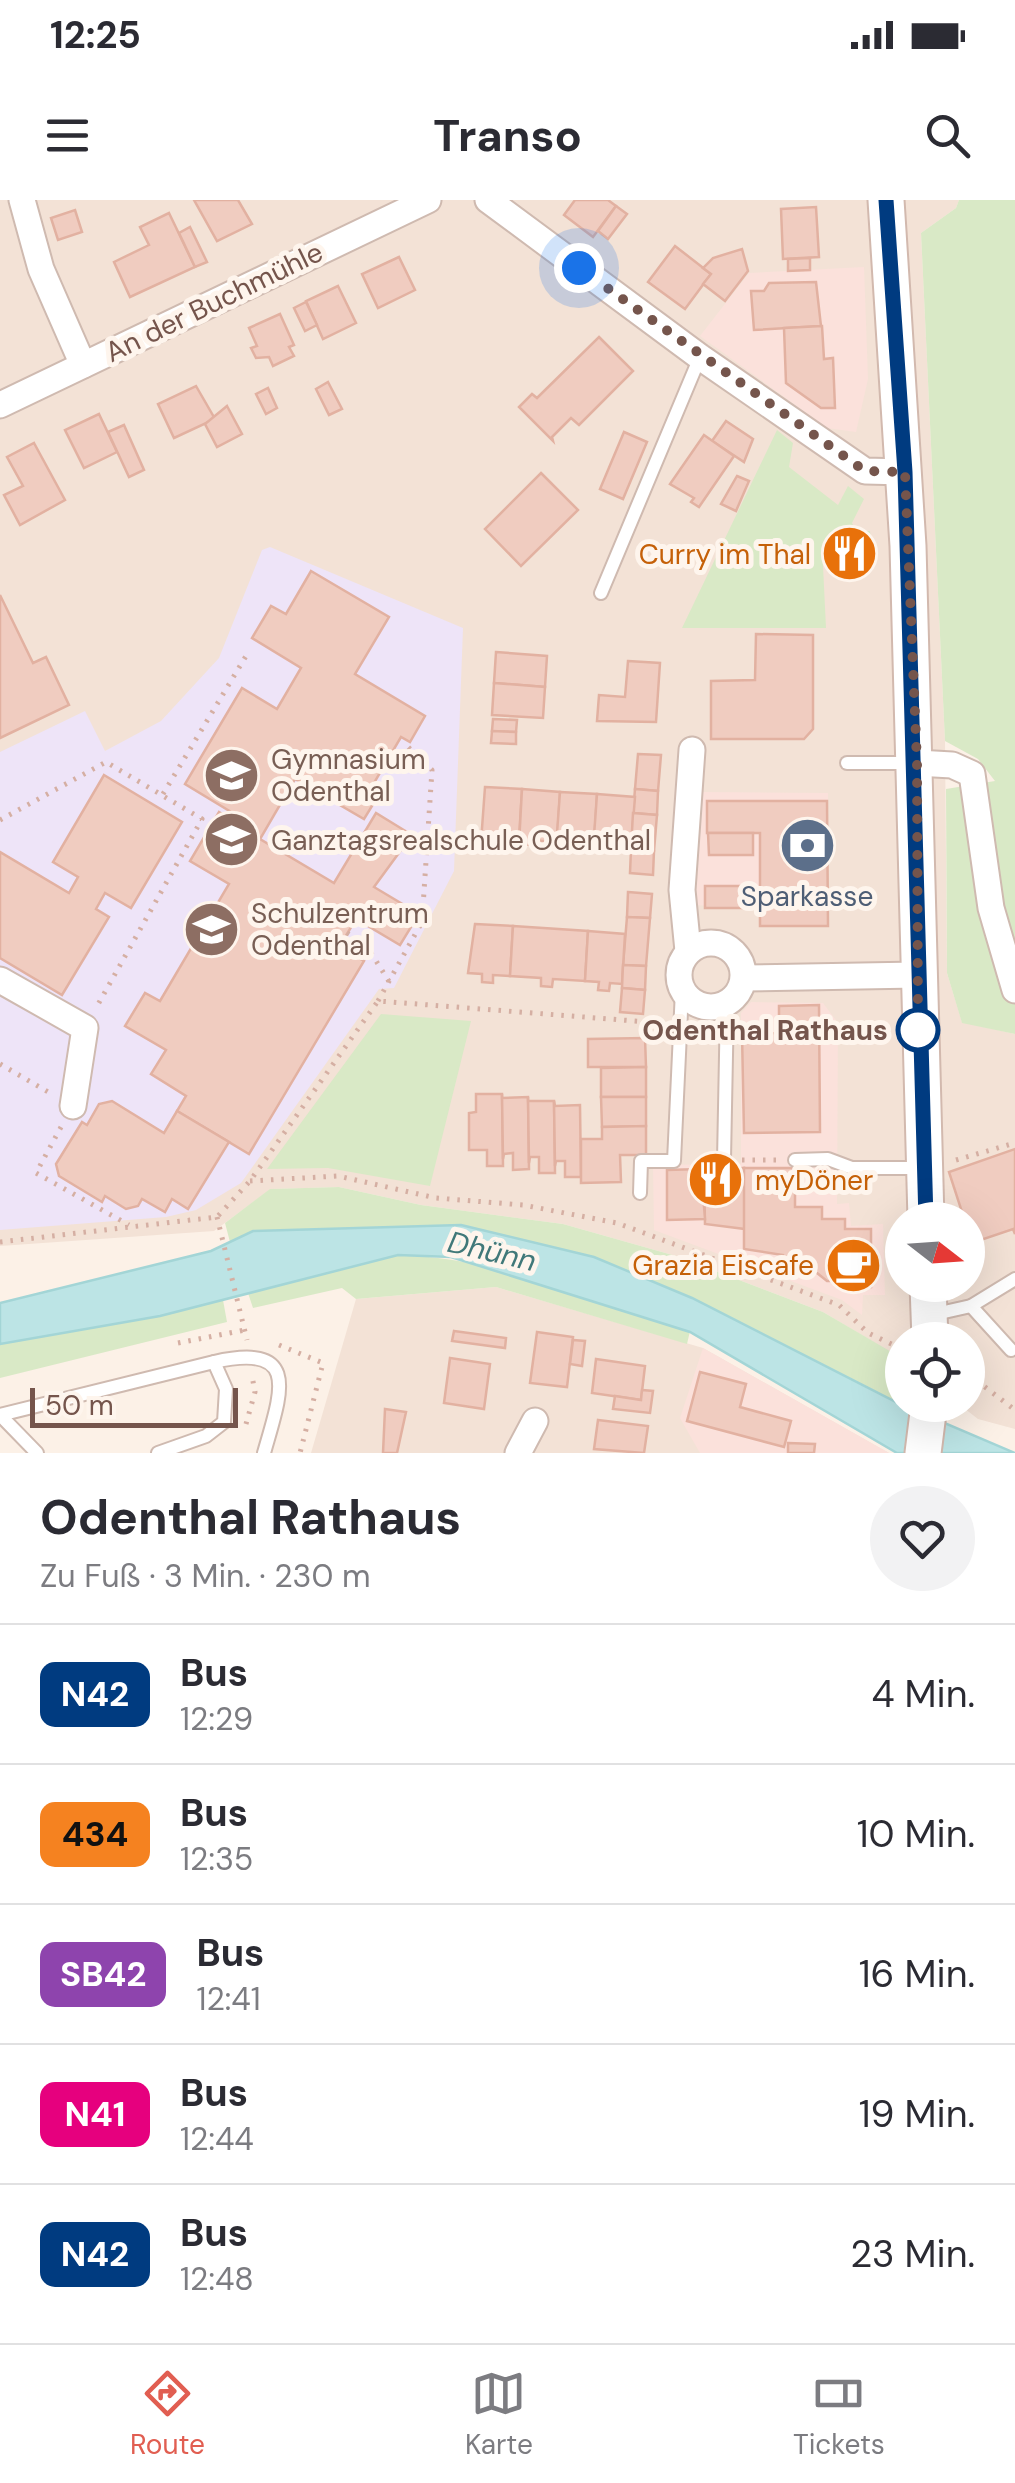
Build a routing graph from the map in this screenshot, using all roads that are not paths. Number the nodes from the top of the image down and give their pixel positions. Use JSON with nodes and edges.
{"nodes":[{"id":1,"x":22,"y":200,"type":"edge"},
{"id":2,"x":428,"y":200,"type":"edge"},
{"id":3,"x":488,"y":200,"type":"edge"},
{"id":4,"x":886,"y":200,"type":"edge"},
{"id":5,"x":700,"y":358,"type":"junction"},
{"id":6,"x":83,"y":365,"type":"junction"},
{"id":7,"x":0,"y":405,"type":"edge"},
{"id":8,"x":905,"y":472,"type":"junction"},
{"id":9,"x":601,"y":593,"type":"dead end"},
{"id":10,"x":692,"y":750,"type":"dead end"},
{"id":11,"x":917,"y":763,"type":"junction"},
{"id":12,"x":846,"y":764,"type":"dead end"},
{"id":13,"x":688,"y":951,"type":"junction"},
{"id":14,"x":917,"y":975,"type":"junction"},
{"id":15,"x":744,"y":978,"type":"junction"},
{"id":16,"x":0,"y":980,"type":"edge"},
{"id":17,"x":682,"y":990,"type":"junction"},
{"id":18,"x":1015,"y":990,"type":"edge"},
{"id":19,"x":727,"y":1004,"type":"junction"},
{"id":20,"x":73,"y":1106,"type":"road end"},
{"id":21,"x":724,"y":1160,"type":"dead end"},
{"id":22,"x":796,"y":1160,"type":"dead end"},
{"id":23,"x":925,"y":1168,"type":"junction"},
{"id":24,"x":640,"y":1193,"type":"dead end"},
{"id":25,"x":926,"y":1202,"type":"edge"},
{"id":26,"x":1015,"y":1279,"type":"edge"},
{"id":27,"x":971,"y":1306,"type":"junction"},
{"id":28,"x":929,"y":1313,"type":"edge"},
{"id":29,"x":1012,"y":1350,"type":"dead end"},
{"id":30,"x":214,"y":1362,"type":"junction"},
{"id":31,"x":0,"y":1415,"type":"edge"},
{"id":32,"x":535,"y":1421,"type":"dead end"},
{"id":33,"x":927,"y":1422,"type":"edge"},
{"id":34,"x":37,"y":1453,"type":"edge"},
{"id":35,"x":158,"y":1453,"type":"edge"},
{"id":36,"x":264,"y":1453,"type":"edge"},
{"id":37,"x":518,"y":1453,"type":"edge"},
{"id":38,"x":924,"y":1453,"type":"edge"}],
"edges":[{"from":1,"to":6,"type":"street"},
{"from":2,"to":6,"type":"street","name":"An der Buchmühle"},
{"from":3,"to":5,"type":"street"},
{"from":4,"to":8,"type":"main road"},
{"from":5,"to":8,"type":"street"},
{"from":5,"to":9,"type":"lane"},
{"from":6,"to":7,"type":"street","name":"An der Buchmühle"},
{"from":8,"to":11,"type":"main road"},
{"from":10,"to":13,"type":"street"},
{"from":11,"to":12,"type":"lane"},
{"from":11,"to":14,"type":"main road"},
{"from":11,"to":18,"type":"street"},
{"from":13,"to":15,"type":"street"},
{"from":13,"to":17,"type":"street"},
{"from":14,"to":15,"type":"street"},
{"from":14,"to":23,"type":"main road"},
{"from":15,"to":19,"type":"street"},
{"from":16,"to":20,"type":"street"},
{"from":17,"to":19,"type":"street"},
{"from":17,"to":24,"type":"lane"},
{"from":19,"to":21,"type":"lane"},
{"from":22,"to":23,"type":"lane"},
{"from":23,"to":25,"type":"main road"},
{"from":26,"to":27,"type":"lane"},
{"from":27,"to":28,"type":"lane"},
{"from":27,"to":29,"type":"lane"},
{"from":30,"to":31,"type":"lane"},
{"from":30,"to":35,"type":"lane"},
{"from":30,"to":36,"type":"lane"},
{"from":31,"to":34,"type":"lane"},
{"from":32,"to":37,"type":"street"},
{"from":33,"to":38,"type":"main road"}]}
